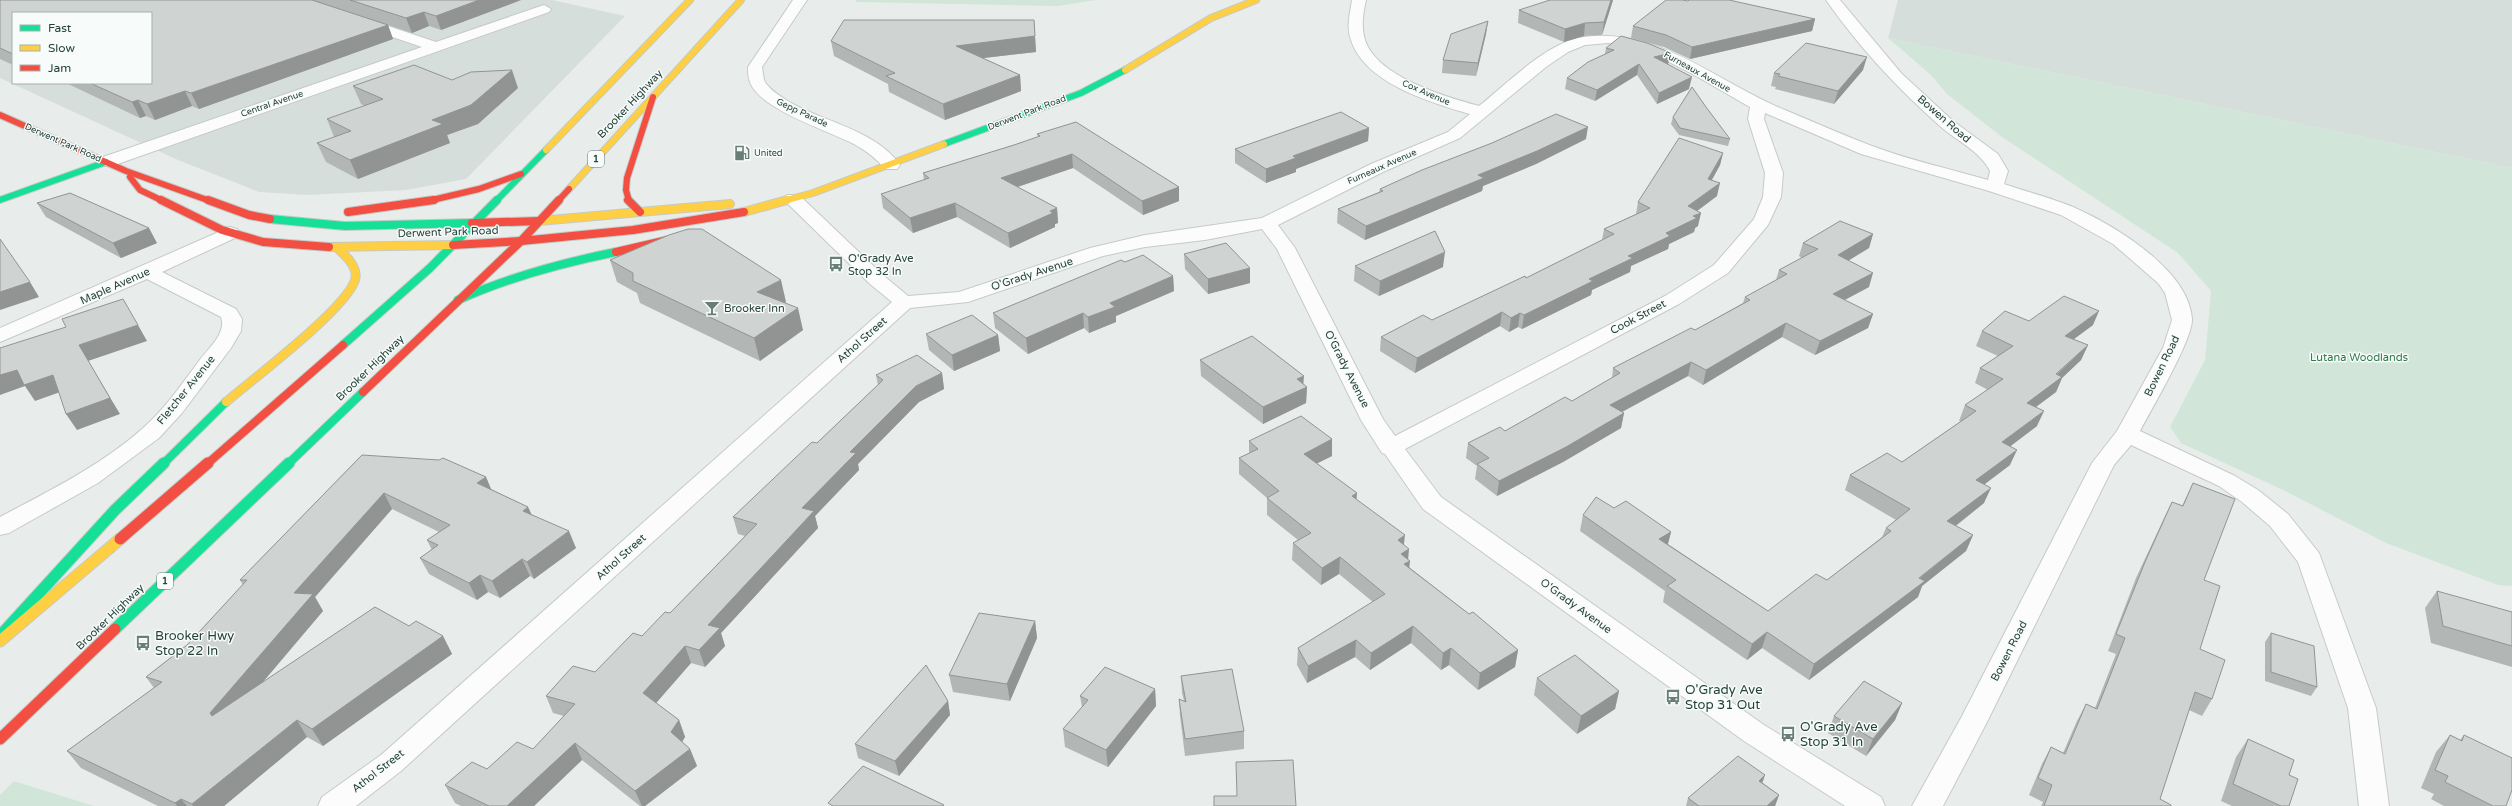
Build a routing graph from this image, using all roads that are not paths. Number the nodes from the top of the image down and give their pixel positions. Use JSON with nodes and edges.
{"nodes":[{"id":1,"x":690,"y":0,"type":"edge"},
{"id":2,"x":741,"y":0,"type":"edge"},
{"id":3,"x":800,"y":0,"type":"edge"},
{"id":4,"x":1256,"y":0,"type":"edge"},
{"id":5,"x":1359,"y":0,"type":"edge"},
{"id":6,"x":1833,"y":0,"type":"edge"},
{"id":7,"x":544,"y":9,"type":"dead end"},
{"id":8,"x":347,"y":17,"type":"edge"},
{"id":9,"x":437,"y":47,"type":"junction"},
{"id":10,"x":653,"y":97,"type":"junction"},
{"id":11,"x":1758,"y":105,"type":"junction"},
{"id":12,"x":1481,"y":112,"type":"junction"},
{"id":13,"x":0,"y":115,"type":"edge"},
{"id":14,"x":106,"y":162,"type":"junction"},
{"id":15,"x":891,"y":165,"type":"junction"},
{"id":16,"x":126,"y":171,"type":"junction"},
{"id":17,"x":521,"y":174,"type":"junction"},
{"id":18,"x":1995,"y":187,"type":"junction"},
{"id":19,"x":790,"y":199,"type":"junction"},
{"id":20,"x":0,"y":200,"type":"edge"},
{"id":21,"x":224,"y":206,"type":"junction"},
{"id":22,"x":766,"y":207,"type":"junction"},
{"id":23,"x":296,"y":212,"type":"dead end"},
{"id":24,"x":341,"y":212,"type":"dead end"},
{"id":25,"x":640,"y":212,"type":"junction"},
{"id":26,"x":539,"y":221,"type":"junction"},
{"id":27,"x":472,"y":223,"type":"junction"},
{"id":28,"x":1267,"y":223,"type":"junction"},
{"id":29,"x":712,"y":227,"type":"dead end"},
{"id":30,"x":230,"y":233,"type":"junction"},
{"id":31,"x":680,"y":237,"type":"edge"},
{"id":32,"x":521,"y":241,"type":"junction"},
{"id":33,"x":452,"y":245,"type":"junction"},
{"id":34,"x":336,"y":247,"type":"junction"},
{"id":35,"x":147,"y":272,"type":"junction"},
{"id":36,"x":458,"y":300,"type":"junction"},
{"id":37,"x":904,"y":302,"type":"junction"},
{"id":38,"x":0,"y":336,"type":"edge"},
{"id":39,"x":2127,"y":434,"type":"junction"},
{"id":40,"x":1390,"y":448,"type":"junction"},
{"id":41,"x":0,"y":527,"type":"edge"},
{"id":42,"x":0,"y":636,"type":"edge"},
{"id":43,"x":0,"y":641,"type":"edge"},
{"id":44,"x":0,"y":739,"type":"edge"},
{"id":45,"x":333,"y":806,"type":"edge"},
{"id":46,"x":1870,"y":806,"type":"edge"},
{"id":47,"x":1927,"y":806,"type":"edge"},
{"id":48,"x":2374,"y":806,"type":"edge"}],
"edges":[{"from":1,"to":17,"type":"main road"},
{"from":2,"to":10,"type":"main road","name":"Brooker Highway","number":"1"},
{"from":3,"to":15,"type":"street","name":"Gepp Parade"},
{"from":4,"to":15,"type":"main road","name":"Derwent Park Road"},
{"from":5,"to":12,"type":"street","name":"Cox Avenue"},
{"from":6,"to":18,"type":"street","name":"Bowen Road"},
{"from":7,"to":9,"type":"street","name":"Central Avenue"},
{"from":8,"to":9,"type":"street"},
{"from":9,"to":14,"type":"street","name":"Central Avenue"},
{"from":10,"to":25,"type":"main road"},
{"from":10,"to":26,"type":"main road","name":"Brooker Highway","number":"1"},
{"from":11,"to":12,"type":"street","name":"Furneaux Avenue"},
{"from":11,"to":18,"type":"street","name":"Furneaux Avenue"},
{"from":11,"to":40,"type":"street","name":"Cook Street"},
{"from":12,"to":28,"type":"street","name":"Furneaux Avenue"},
{"from":13,"to":14,"type":"main road","name":"Derwent Park Road"},
{"from":14,"to":16,"type":"main road","name":"Derwent Park Road"},
{"from":14,"to":20,"type":"main road","name":"Central Avenue"},
{"from":15,"to":19,"type":"main road","name":"Derwent Park Road"},
{"from":16,"to":21,"type":"main road","name":"Derwent Park Road"},
{"from":16,"to":30,"type":"main road","name":"Derwent Park Road"},
{"from":17,"to":24,"type":"main road"},
{"from":17,"to":27,"type":"main road"},
{"from":18,"to":39,"type":"street","name":"Bowen Road"},
{"from":19,"to":22,"type":"main road","name":"Derwent Park Road"},
{"from":19,"to":25,"type":"main road","name":"Derwent Park Road"},
{"from":19,"to":37,"type":"street"},
{"from":21,"to":23,"type":"main road"},
{"from":21,"to":27,"type":"main road","name":"Derwent Park Road"},
{"from":22,"to":29,"type":"main road"},
{"from":22,"to":32,"type":"main road","name":"Derwent Park Road"},
{"from":25,"to":26,"type":"main road","name":"Derwent Park Road"},
{"from":26,"to":27,"type":"main road","name":"Derwent Park Road"},
{"from":26,"to":32,"type":"main road","name":"Brooker Highway","number":"1"},
{"from":27,"to":33,"type":"main road"},
{"from":28,"to":37,"type":"street","name":"O'Grady Avenue"},
{"from":28,"to":40,"type":"street","name":"O'Grady Avenue"},
{"from":30,"to":34,"type":"main road","name":"Derwent Park Road"},
{"from":30,"to":35,"type":"street","name":"Maple Avenue"},
{"from":31,"to":36,"type":"main road"},
{"from":32,"to":33,"type":"main road","name":"Derwent Park Road"},
{"from":32,"to":36,"type":"main road","name":"Brooker Highway","number":"1"},
{"from":33,"to":34,"type":"main road","name":"Derwent Park Road"},
{"from":33,"to":43,"type":"main road"},
{"from":34,"to":42,"type":"main road"},
{"from":35,"to":38,"type":"street","name":"Maple Avenue"},
{"from":35,"to":41,"type":"street","name":"Fletcher Avenue"},
{"from":36,"to":44,"type":"main road","name":"Brooker Highway","number":"1"},
{"from":37,"to":45,"type":"street","name":"Athol Street"},
{"from":39,"to":47,"type":"street","name":"Bowen Road"},
{"from":39,"to":48,"type":"street"},
{"from":40,"to":46,"type":"street","name":"O'Grady Avenue"}]}
